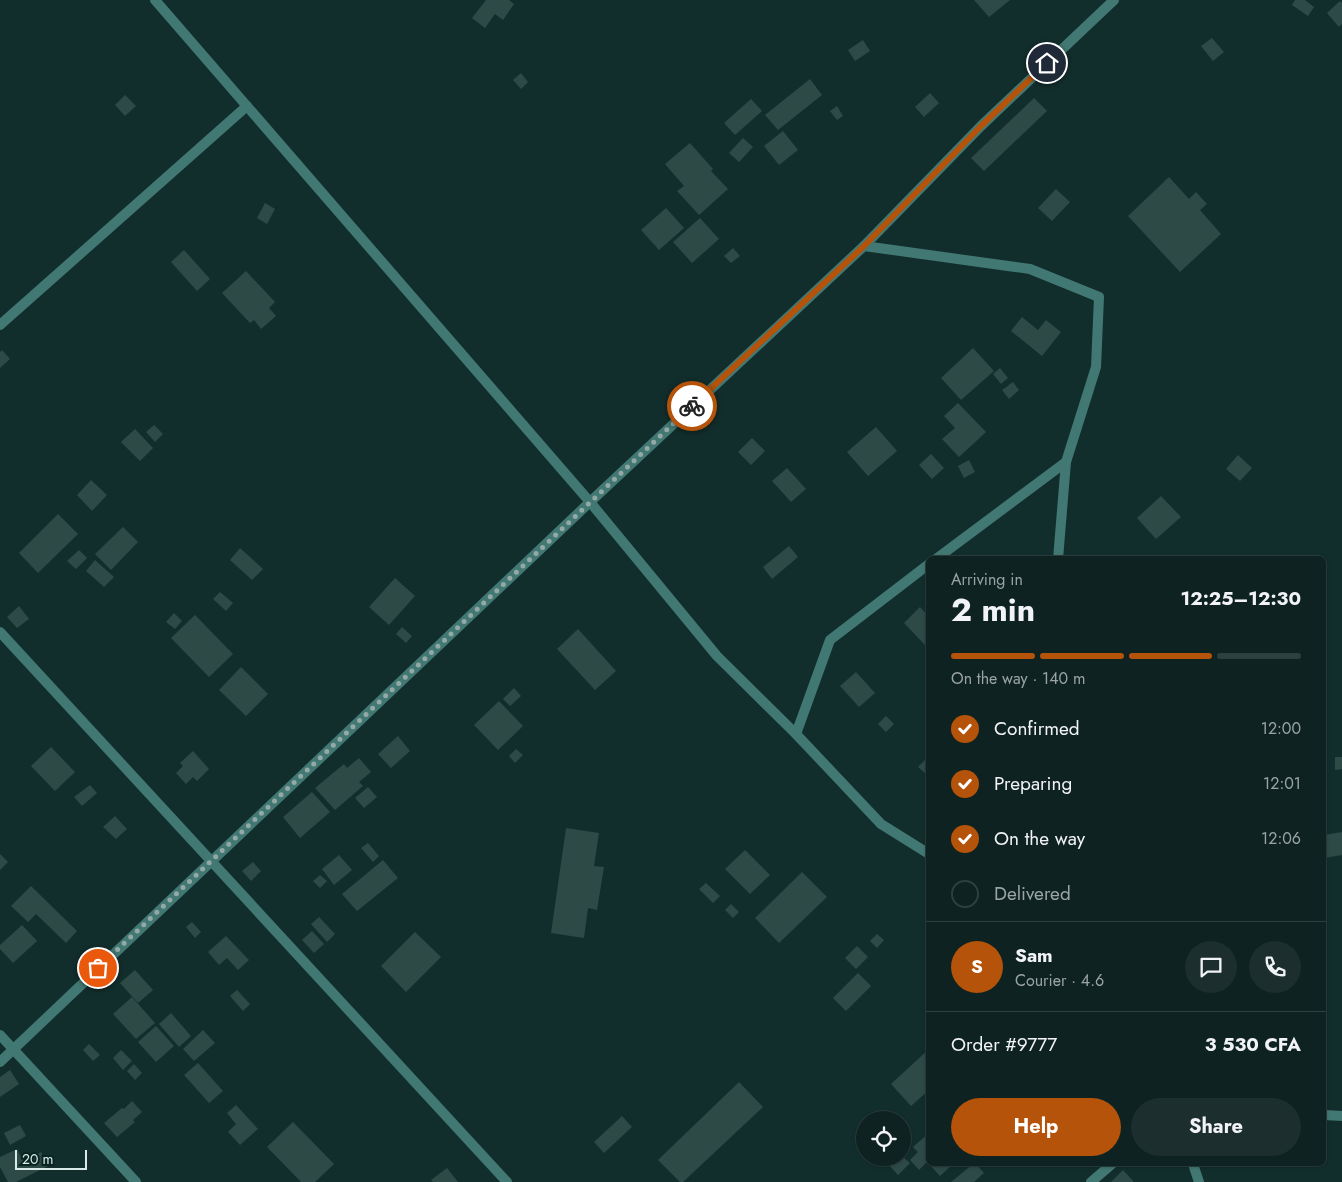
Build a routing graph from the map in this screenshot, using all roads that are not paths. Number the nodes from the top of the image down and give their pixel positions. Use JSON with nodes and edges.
{"nodes":[{"id":1,"x":155,"y":0,"type":"edge"},
{"id":2,"x":1114,"y":0,"type":"edge"},
{"id":3,"x":247,"y":106,"type":"junction"},
{"id":4,"x":864,"y":246,"type":"junction"},
{"id":5,"x":0,"y":325,"type":"edge"},
{"id":6,"x":1066,"y":462,"type":"junction"},
{"id":7,"x":590,"y":502,"type":"junction"},
{"id":8,"x":940,"y":556,"type":"edge"},
{"id":9,"x":1058,"y":556,"type":"edge"},
{"id":10,"x":926,"y":566,"type":"edge"},
{"id":11,"x":0,"y":632,"type":"edge"},
{"id":12,"x":796,"y":734,"type":"junction"},
{"id":13,"x":926,"y":852,"type":"edge"},
{"id":14,"x":211,"y":860,"type":"junction"},
{"id":15,"x":0,"y":1035,"type":"edge"},
{"id":16,"x":14,"y":1049,"type":"junction"},
{"id":17,"x":0,"y":1062,"type":"edge"},
{"id":18,"x":1326,"y":1115,"type":"edge"},
{"id":19,"x":1342,"y":1116,"type":"edge"},
{"id":20,"x":1110,"y":1166,"type":"edge"},
{"id":21,"x":1194,"y":1166,"type":"edge"},
{"id":22,"x":136,"y":1182,"type":"edge"},
{"id":23,"x":507,"y":1182,"type":"edge"},
{"id":24,"x":1091,"y":1182,"type":"edge"},
{"id":25,"x":1199,"y":1182,"type":"edge"}],
"edges":[{"from":1,"to":3,"type":"street"},
{"from":2,"to":4,"type":"street"},
{"from":3,"to":5,"type":"street"},
{"from":3,"to":7,"type":"street"},
{"from":4,"to":6,"type":"street"},
{"from":4,"to":7,"type":"street"},
{"from":6,"to":8,"type":"street"},
{"from":6,"to":9,"type":"street"},
{"from":7,"to":12,"type":"street"},
{"from":7,"to":14,"type":"street"},
{"from":10,"to":12,"type":"street"},
{"from":11,"to":14,"type":"street"},
{"from":12,"to":13,"type":"street"},
{"from":14,"to":16,"type":"street"},
{"from":14,"to":23,"type":"street"},
{"from":15,"to":16,"type":"street"},
{"from":16,"to":17,"type":"street"},
{"from":16,"to":22,"type":"street"},
{"from":18,"to":19,"type":"street"},
{"from":20,"to":24,"type":"street"},
{"from":21,"to":25,"type":"street"}]}
